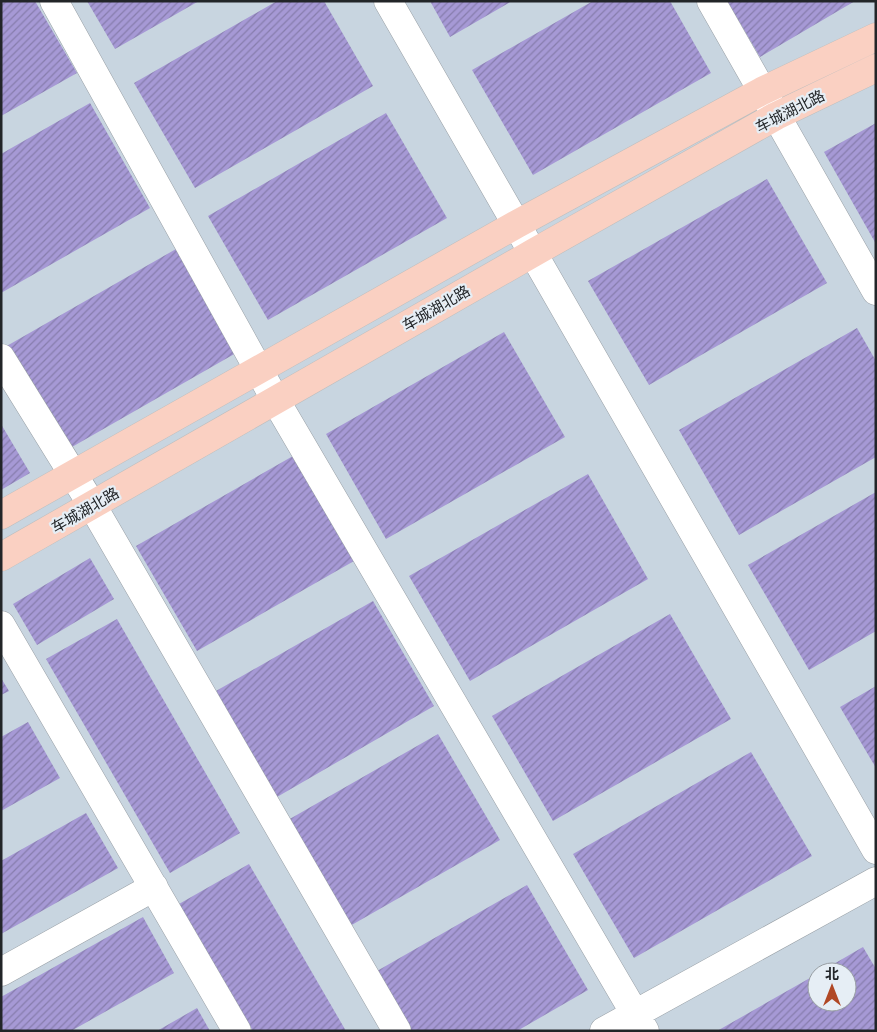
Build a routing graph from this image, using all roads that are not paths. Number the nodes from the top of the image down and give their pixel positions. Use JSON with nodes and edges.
{"nodes":[{"id":1,"x":54,"y":1,"type":"edge"},
{"id":2,"x":388,"y":1,"type":"edge"},
{"id":3,"x":711,"y":1,"type":"edge"},
{"id":4,"x":876,"y":37,"type":"edge"},
{"id":5,"x":876,"y":68,"type":"edge"},
{"id":6,"x":762,"y":90,"type":"junction"},
{"id":7,"x":776,"y":116,"type":"junction"},
{"id":8,"x":516,"y":224,"type":"junction"},
{"id":9,"x":533,"y":253,"type":"junction"},
{"id":10,"x":876,"y":292,"type":"edge"},
{"id":11,"x":1,"y":358,"type":"edge"},
{"id":12,"x":259,"y":370,"type":"junction"},
{"id":13,"x":276,"y":401,"type":"junction"},
{"id":14,"x":74,"y":475,"type":"junction"},
{"id":15,"x":92,"y":506,"type":"junction"},
{"id":16,"x":1,"y":515,"type":"edge"},
{"id":17,"x":1,"y":557,"type":"edge"},
{"id":18,"x":1,"y":625,"type":"edge"},
{"id":19,"x":876,"y":850,"type":"edge"},
{"id":20,"x":876,"y":881,"type":"edge"},
{"id":21,"x":154,"y":887,"type":"junction"},
{"id":22,"x":1,"y":972,"type":"edge"},
{"id":23,"x":640,"y":1022,"type":"edge"},
{"id":24,"x":237,"y":1031,"type":"edge"},
{"id":25,"x":397,"y":1031,"type":"edge"},
{"id":26,"x":604,"y":1031,"type":"edge"}],
"edges":[{"from":1,"to":12,"type":"street"},
{"from":2,"to":8,"type":"street"},
{"from":3,"to":6,"type":"street"},
{"from":4,"to":6,"type":"main road","name":"车城湖北路"},
{"from":5,"to":7,"type":"main road","name":"车城湖北路"},
{"from":6,"to":7,"type":"street"},
{"from":6,"to":8,"type":"main road","name":"车城湖北路"},
{"from":7,"to":9,"type":"main road","name":"车城湖北路"},
{"from":7,"to":10,"type":"street"},
{"from":8,"to":9,"type":"street"},
{"from":8,"to":12,"type":"main road","name":"车城湖北路"},
{"from":9,"to":13,"type":"main road","name":"车城湖北路"},
{"from":9,"to":19,"type":"street"},
{"from":11,"to":14,"type":"street"},
{"from":12,"to":13,"type":"street"},
{"from":12,"to":14,"type":"main road","name":"车城湖北路"},
{"from":13,"to":15,"type":"main road","name":"车城湖北路"},
{"from":13,"to":23,"type":"street"},
{"from":14,"to":15,"type":"street"},
{"from":14,"to":16,"type":"main road","name":"车城湖北路"},
{"from":15,"to":17,"type":"main road","name":"车城湖北路"},
{"from":15,"to":25,"type":"street"},
{"from":18,"to":21,"type":"street"},
{"from":20,"to":23,"type":"street"},
{"from":21,"to":22,"type":"street"},
{"from":21,"to":24,"type":"street"},
{"from":23,"to":26,"type":"street"}]}
